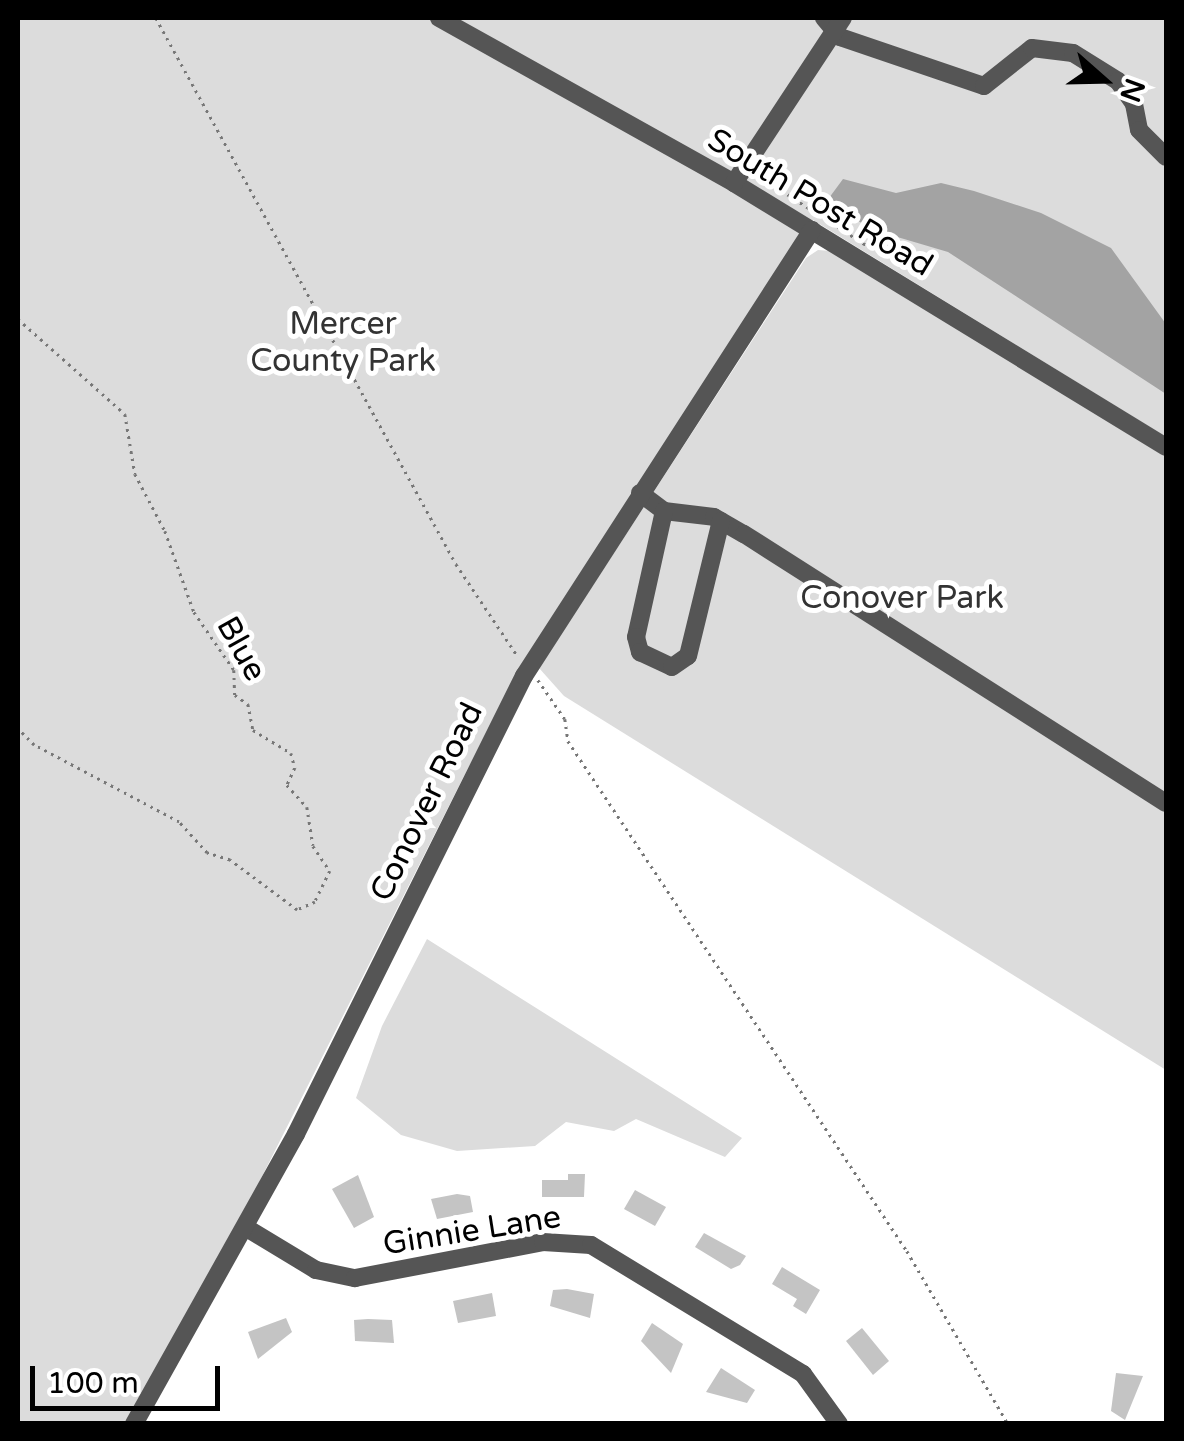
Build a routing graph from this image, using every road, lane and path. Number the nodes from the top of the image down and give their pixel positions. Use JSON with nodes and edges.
{"nodes":[{"id":1,"x":156,"y":18,"type":"edge"},
{"id":2,"x":439,"y":18,"type":"edge"},
{"id":3,"x":834,"y":22,"type":"edge"},
{"id":4,"x":1166,"y":157,"type":"edge"},
{"id":5,"x":734,"y":182,"type":"junction"},
{"id":6,"x":812,"y":230,"type":"junction"},
{"id":7,"x":18,"y":319,"type":"edge"},
{"id":8,"x":1166,"y":447,"type":"edge"},
{"id":9,"x":640,"y":492,"type":"junction"},
{"id":10,"x":664,"y":511,"type":"junction"},
{"id":11,"x":721,"y":521,"type":"junction"},
{"id":12,"x":530,"y":666,"type":"junction"},
{"id":13,"x":18,"y":729,"type":"edge"},
{"id":14,"x":1166,"y":804,"type":"edge"},
{"id":15,"x":245,"y":1228,"type":"junction"},
{"id":16,"x":134,"y":1424,"type":"edge"},
{"id":17,"x":839,"y":1424,"type":"edge"},
{"id":18,"x":1008,"y":1424,"type":"edge"}],
"edges":[{"from":1,"to":12,"type":"path"},
{"from":2,"to":5,"type":"street","name":"South Post Road"},
{"from":3,"to":4,"type":"street"},
{"from":3,"to":5,"type":"street"},
{"from":5,"to":6,"type":"street","name":"South Post Road"},
{"from":6,"to":8,"type":"street","name":"South Post Road"},
{"from":6,"to":9,"type":"street","name":"Conover Road"},
{"from":7,"to":13,"type":"path","name":"Blue"},
{"from":9,"to":10,"type":"street"},
{"from":9,"to":12,"type":"street","name":"Conover Road"},
{"from":10,"to":11,"type":"street"},
{"from":10,"to":11,"type":"street"},
{"from":11,"to":14,"type":"street"},
{"from":12,"to":15,"type":"street","name":"Conover Road"},
{"from":12,"to":18,"type":"path"},
{"from":15,"to":16,"type":"street","name":"Conover Road"},
{"from":15,"to":17,"type":"street","name":"Ginnie Lane"}]}
